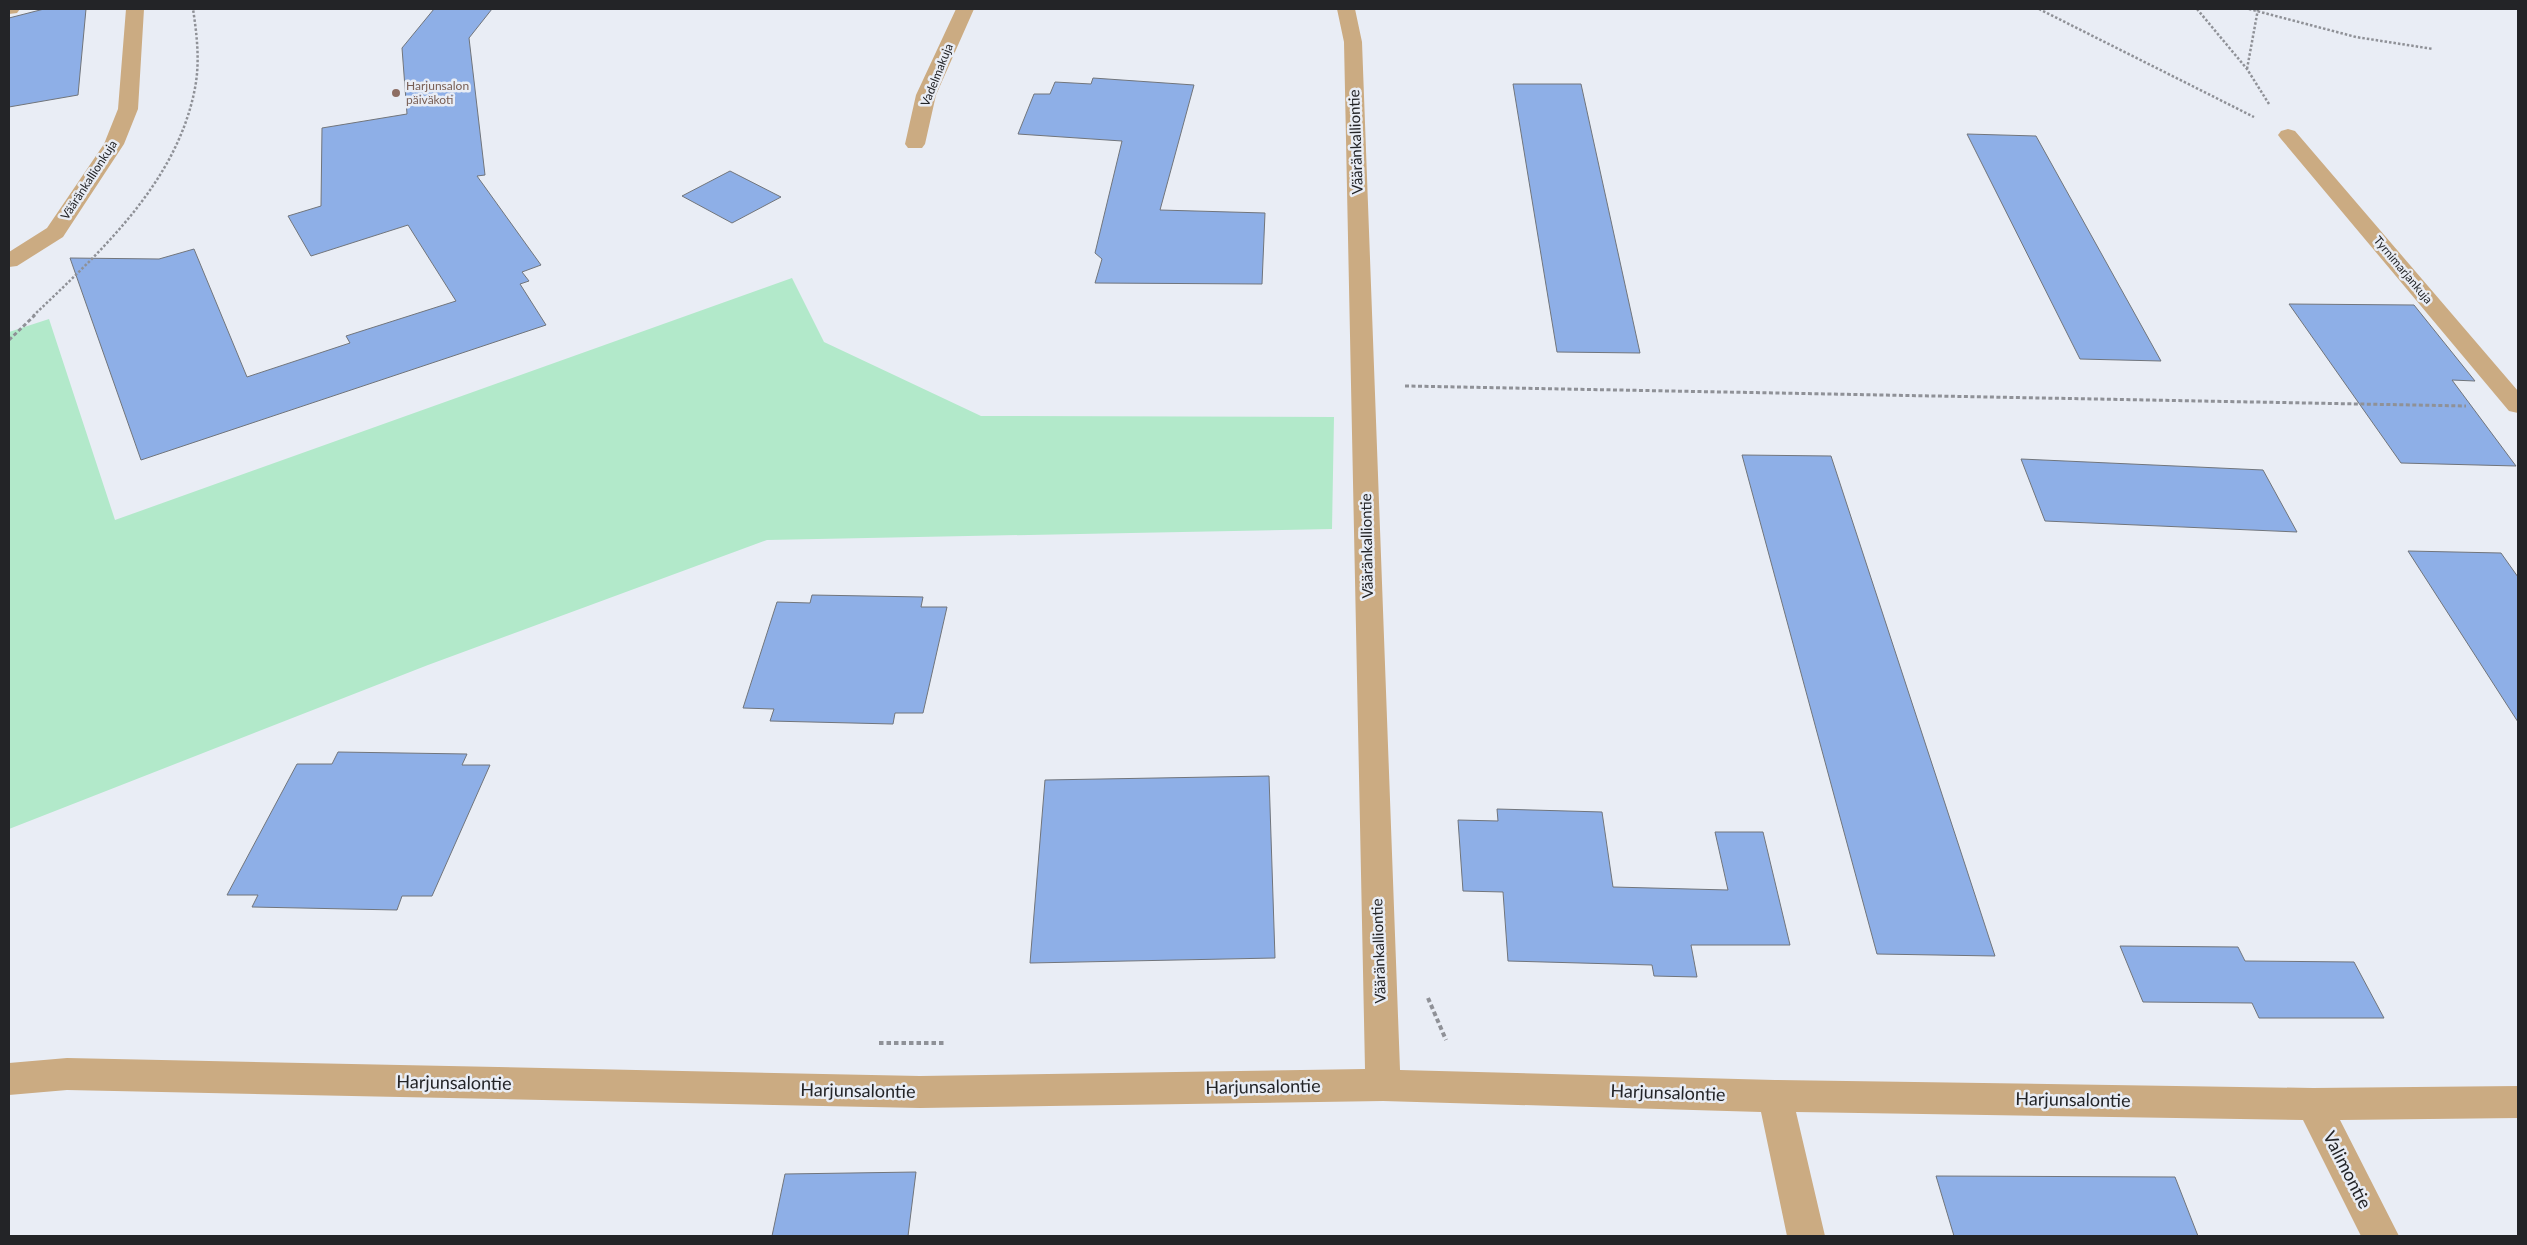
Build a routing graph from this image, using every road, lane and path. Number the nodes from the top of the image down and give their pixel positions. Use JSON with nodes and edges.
{"nodes":[{"id":1,"x":134,"y":9,"type":"edge"},
{"id":2,"x":965,"y":9,"type":"edge"},
{"id":3,"x":1346,"y":9,"type":"edge"},
{"id":4,"x":2040,"y":9,"type":"edge"},
{"id":5,"x":2197,"y":9,"type":"edge"},
{"id":6,"x":2249,"y":9,"type":"edge"},
{"id":7,"x":2258,"y":10,"type":"edge"},
{"id":8,"x":2433,"y":49,"type":"dead end"},
{"id":9,"x":2247,"y":69,"type":"junction"},
{"id":10,"x":2288,"y":135,"type":"junction"},
{"id":11,"x":914,"y":144,"type":"dead end"},
{"id":12,"x":9,"y":261,"type":"edge"},
{"id":13,"x":1365,"y":386,"type":"junction"},
{"id":14,"x":2469,"y":406,"type":"dead end"},
{"id":15,"x":2518,"y":406,"type":"edge"},
{"id":16,"x":9,"y":1079,"type":"edge"},
{"id":17,"x":1383,"y":1085,"type":"junction"},
{"id":18,"x":1775,"y":1096,"type":"junction"},
{"id":19,"x":2518,"y":1102,"type":"edge"},
{"id":20,"x":2313,"y":1104,"type":"junction"},
{"id":21,"x":1806,"y":1236,"type":"edge"},
{"id":22,"x":2380,"y":1236,"type":"edge"}],
"edges":[{"from":1,"to":12,"type":"street","name":"Vääränkallionkuja"},
{"from":2,"to":11,"type":"street","name":"Vadelmakuja"},
{"from":3,"to":13,"type":"street","name":"Vääränkalliontie"},
{"from":4,"to":10,"type":"path"},
{"from":5,"to":9,"type":"path"},
{"from":6,"to":7,"type":"path"},
{"from":7,"to":8,"type":"path"},
{"from":7,"to":9,"type":"path"},
{"from":9,"to":10,"type":"path"},
{"from":10,"to":15,"type":"street","name":"Tyrnimarjankuja"},
{"from":13,"to":14,"type":"path"},
{"from":13,"to":17,"type":"street","name":"Vääränkalliontie"},
{"from":16,"to":17,"type":"street","name":"Harjunsalontie"},
{"from":17,"to":18,"type":"street","name":"Harjunsalontie"},
{"from":18,"to":20,"type":"street","name":"Harjunsalontie"},
{"from":18,"to":21,"type":"street"},
{"from":19,"to":20,"type":"street","name":"Harjunsalontie"},
{"from":20,"to":22,"type":"street","name":"Valimontie"}]}
